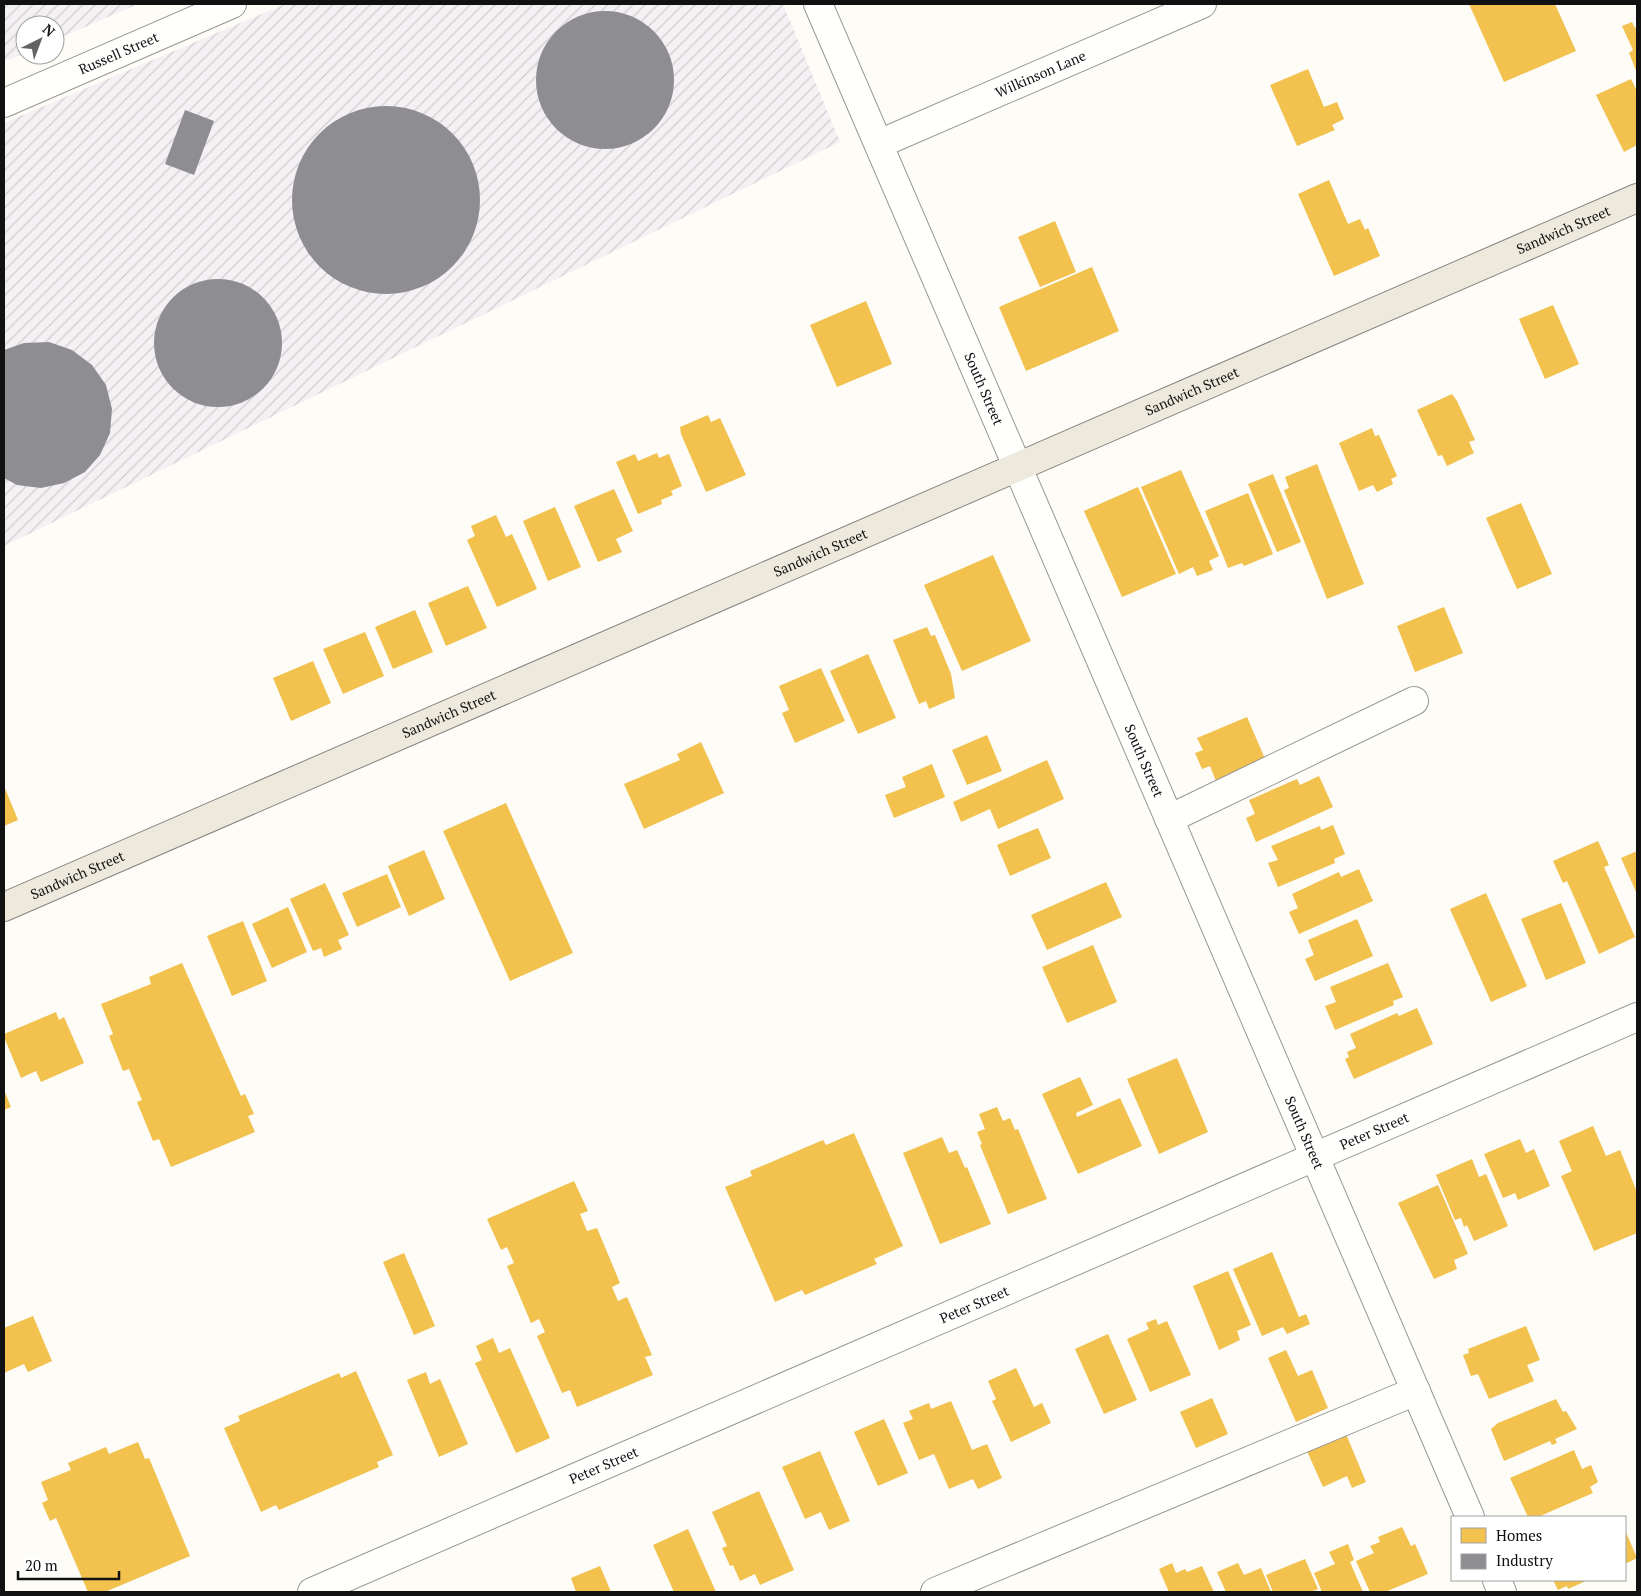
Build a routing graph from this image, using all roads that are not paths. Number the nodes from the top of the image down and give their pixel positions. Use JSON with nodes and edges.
{"nodes":[{"id":1,"x":232,"y":4,"type":"edge"},
{"id":2,"x":818,"y":4,"type":"edge"},
{"id":3,"x":1202,"y":4,"type":"edge"},
{"id":4,"x":4,"y":103,"type":"edge"},
{"id":5,"x":878,"y":144,"type":"junction"},
{"id":6,"x":1637,"y":198,"type":"edge"},
{"id":7,"x":1017,"y":467,"type":"junction"},
{"id":8,"x":1414,"y":701,"type":"dead end"},
{"id":9,"x":1169,"y":819,"type":"junction"},
{"id":10,"x":4,"y":907,"type":"edge"},
{"id":11,"x":1637,"y":1018,"type":"edge"},
{"id":12,"x":1315,"y":1157,"type":"junction"},
{"id":13,"x":1416,"y":1391,"type":"junction"},
{"id":14,"x":1470,"y":1516,"type":"edge"},
{"id":15,"x":312,"y":1592,"type":"edge"},
{"id":16,"x":935,"y":1592,"type":"edge"}],
"edges":[{"from":1,"to":4,"type":"street","name":"Russell Street"},
{"from":2,"to":5,"type":"street","name":"South Street"},
{"from":3,"to":5,"type":"street","name":"Wilkinson Lane"},
{"from":5,"to":7,"type":"street","name":"South Street"},
{"from":6,"to":7,"type":"main road","name":"Sandwich Street"},
{"from":7,"to":9,"type":"street","name":"South Street"},
{"from":7,"to":10,"type":"main road","name":"Sandwich Street"},
{"from":8,"to":9,"type":"street"},
{"from":9,"to":12,"type":"street","name":"South Street"},
{"from":11,"to":12,"type":"street","name":"Peter Street"},
{"from":12,"to":13,"type":"street","name":"South Street"},
{"from":12,"to":15,"type":"street","name":"Peter Street"},
{"from":13,"to":14,"type":"street","name":"South Street"},
{"from":13,"to":16,"type":"street"}]}
